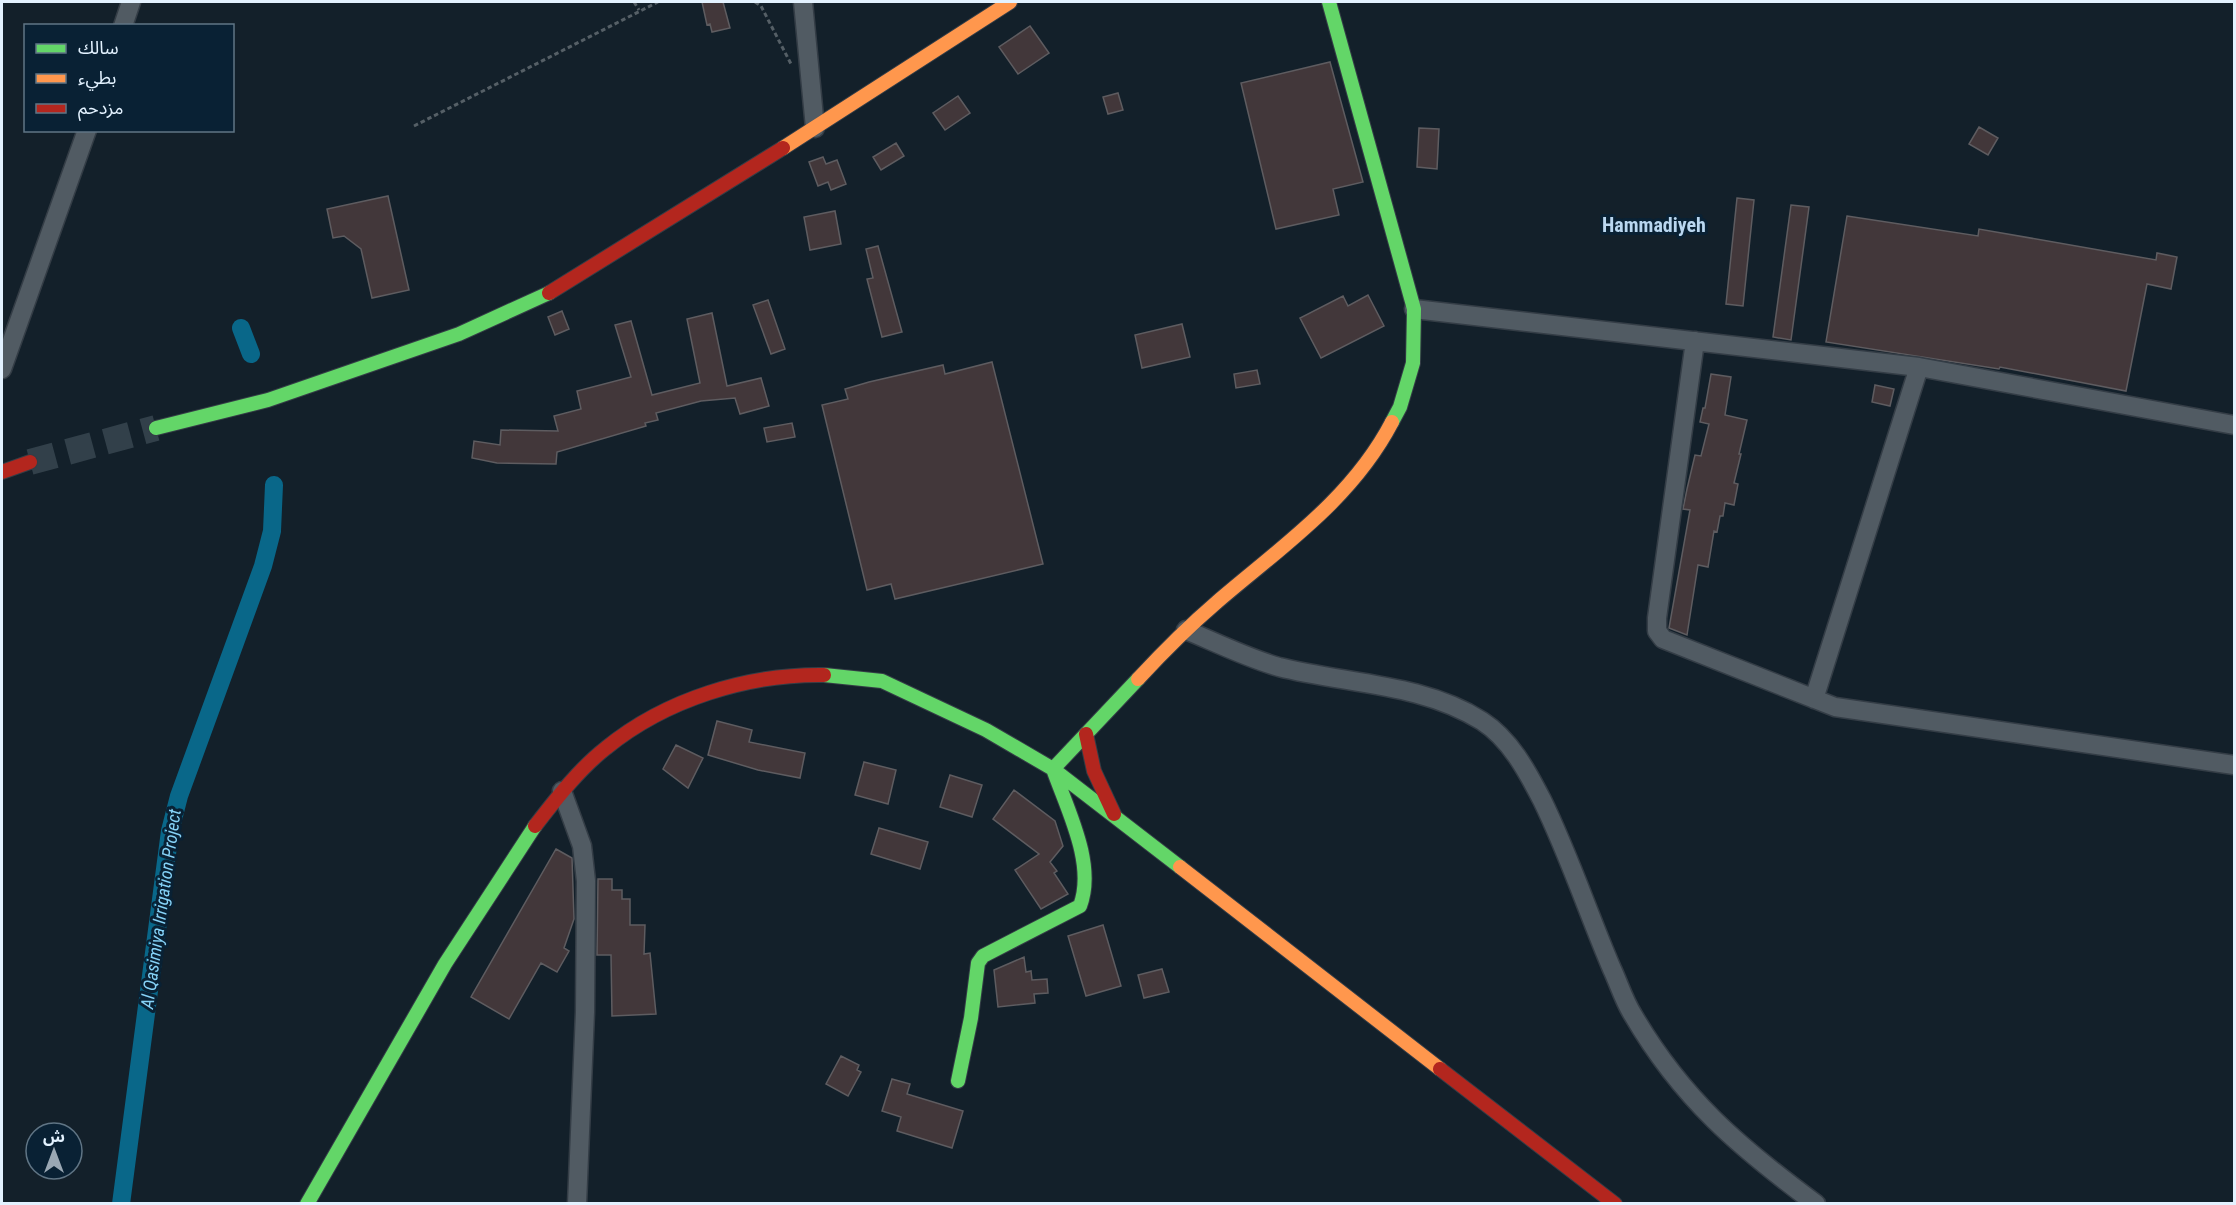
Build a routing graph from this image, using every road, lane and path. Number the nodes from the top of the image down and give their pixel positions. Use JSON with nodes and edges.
{"nodes":[{"id":1,"x":131,"y":2,"type":"edge"},
{"id":2,"x":634,"y":2,"type":"edge"},
{"id":3,"x":658,"y":2,"type":"edge"},
{"id":4,"x":755,"y":2,"type":"edge"},
{"id":5,"x":803,"y":2,"type":"edge"},
{"id":6,"x":1010,"y":2,"type":"edge"},
{"id":7,"x":1329,"y":2,"type":"edge"},
{"id":8,"x":639,"y":10,"type":"junction"},
{"id":9,"x":124,"y":24,"type":"edge"},
{"id":10,"x":811,"y":89,"type":"junction"},
{"id":11,"x":414,"y":126,"type":"dead end"},
{"id":12,"x":815,"y":128,"type":"junction"},
{"id":13,"x":86,"y":132,"type":"edge"},
{"id":14,"x":1414,"y":309,"type":"junction"},
{"id":15,"x":1695,"y":341,"type":"junction"},
{"id":16,"x":1919,"y":367,"type":"junction"},
{"id":17,"x":2,"y":369,"type":"edge"},
{"id":18,"x":2235,"y":425,"type":"edge"},
{"id":19,"x":156,"y":428,"type":"tunnel mouth"},
{"id":20,"x":30,"y":462,"type":"tunnel mouth"},
{"id":21,"x":2,"y":472,"type":"edge"},
{"id":22,"x":1186,"y":630,"type":"junction"},
{"id":23,"x":1814,"y":699,"type":"junction"},
{"id":24,"x":1086,"y":734,"type":"junction"},
{"id":25,"x":2235,"y":765,"type":"edge"},
{"id":26,"x":1053,"y":769,"type":"junction"},
{"id":27,"x":562,"y":791,"type":"junction"},
{"id":28,"x":1117,"y":820,"type":"junction"},
{"id":29,"x":958,"y":1081,"type":"dead end"},
{"id":30,"x":307,"y":1203,"type":"edge"},
{"id":31,"x":577,"y":1203,"type":"edge"},
{"id":32,"x":1615,"y":1203,"type":"edge"},
{"id":33,"x":1816,"y":1203,"type":"edge"}],
"edges":[{"from":1,"to":9,"type":"street"},
{"from":2,"to":8,"type":"path"},
{"from":3,"to":8,"type":"path"},
{"from":4,"to":10,"type":"path"},
{"from":5,"to":10,"type":"street"},
{"from":6,"to":12,"type":"main road"},
{"from":7,"to":14,"type":"main road"},
{"from":8,"to":11,"type":"path"},
{"from":10,"to":12,"type":"street"},
{"from":12,"to":19,"type":"main road"},
{"from":13,"to":17,"type":"street"},
{"from":14,"to":15,"type":"street"},
{"from":14,"to":22,"type":"main road"},
{"from":15,"to":16,"type":"street"},
{"from":15,"to":23,"type":"street"},
{"from":16,"to":18,"type":"street"},
{"from":16,"to":23,"type":"street"},
{"from":20,"to":21,"type":"main road"},
{"from":22,"to":24,"type":"main road"},
{"from":22,"to":33,"type":"street"},
{"from":23,"to":25,"type":"street"},
{"from":24,"to":26,"type":"main road"},
{"from":24,"to":28,"type":"main road"},
{"from":26,"to":27,"type":"main road"},
{"from":26,"to":28,"type":"main road"},
{"from":26,"to":29,"type":"main road"},
{"from":27,"to":30,"type":"main road"},
{"from":27,"to":31,"type":"street"},
{"from":28,"to":32,"type":"main road"}]}
